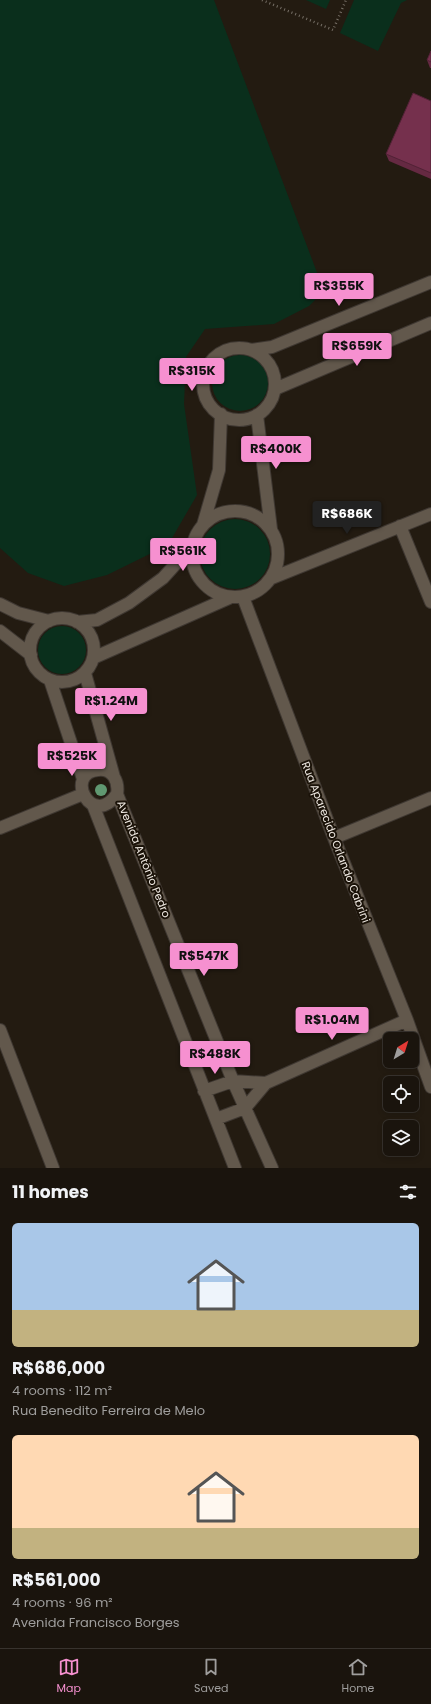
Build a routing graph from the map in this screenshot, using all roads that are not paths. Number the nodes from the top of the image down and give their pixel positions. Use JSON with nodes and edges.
{"nodes":[{"id":1,"x":431,"y":282,"type":"edge"},
{"id":2,"x":431,"y":323,"type":"edge"},
{"id":3,"x":251,"y":350,"type":"junction"},
{"id":4,"x":274,"y":389,"type":"junction"},
{"id":5,"x":221,"y":414,"type":"junction"},
{"id":6,"x":257,"y":414,"type":"junction"},
{"id":7,"x":431,"y":514,"type":"edge"},
{"id":8,"x":202,"y":525,"type":"junction"},
{"id":9,"x":400,"y":526,"type":"junction"},
{"id":10,"x":270,"y":528,"type":"junction"},
{"id":11,"x":192,"y":546,"type":"junction"},
{"id":12,"x":272,"y":578,"type":"junction"},
{"id":13,"x":243,"y":597,"type":"junction"},
{"id":14,"x":229,"y":598,"type":"junction"},
{"id":15,"x":431,"y":602,"type":"edge"},
{"id":16,"x":0,"y":604,"type":"edge"},
{"id":17,"x":48,"y":621,"type":"junction"},
{"id":18,"x":77,"y":622,"type":"junction"},
{"id":19,"x":0,"y":631,"type":"edge"},
{"id":20,"x":30,"y":655,"type":"junction"},
{"id":21,"x":93,"y":658,"type":"junction"},
{"id":22,"x":85,"y":673,"type":"junction"},
{"id":23,"x":50,"y":680,"type":"junction"},
{"id":24,"x":114,"y":777,"type":"junction"},
{"id":25,"x":84,"y":779,"type":"junction"},
{"id":26,"x":83,"y":794,"type":"junction"},
{"id":27,"x":117,"y":794,"type":"junction"},
{"id":28,"x":431,"y":798,"type":"edge"},
{"id":29,"x":93,"y":805,"type":"junction"},
{"id":30,"x":0,"y":828,"type":"edge"},
{"id":31,"x":334,"y":838,"type":"junction"},
{"id":32,"x":407,"y":1020,"type":"junction"},
{"id":33,"x":0,"y":1030,"type":"edge"},
{"id":34,"x":233,"y":1081,"type":"junction"},
{"id":35,"x":266,"y":1083,"type":"junction"},
{"id":36,"x":431,"y":1087,"type":"edge"},
{"id":37,"x":204,"y":1090,"type":"junction"},
{"id":38,"x":245,"y":1108,"type":"junction"},
{"id":39,"x":216,"y":1119,"type":"junction"},
{"id":40,"x":53,"y":1168,"type":"edge"},
{"id":41,"x":235,"y":1168,"type":"edge"},
{"id":42,"x":272,"y":1168,"type":"edge"}],
"edges":[{"from":1,"to":3,"type":"street"},
{"from":2,"to":4,"type":"street"},
{"from":3,"to":4,"type":"street"},
{"from":3,"to":5,"type":"street"},
{"from":4,"to":6,"type":"street"},
{"from":5,"to":6,"type":"street"},
{"from":5,"to":8,"type":"street"},
{"from":6,"to":10,"type":"street"},
{"from":7,"to":9,"type":"street"},
{"from":8,"to":10,"type":"street"},
{"from":8,"to":11,"type":"street"},
{"from":9,"to":12,"type":"street"},
{"from":9,"to":15,"type":"street"},
{"from":10,"to":12,"type":"street"},
{"from":11,"to":14,"type":"street"},
{"from":11,"to":18,"type":"street"},
{"from":12,"to":13,"type":"street"},
{"from":13,"to":14,"type":"street"},
{"from":13,"to":31,"type":"street","name":"Rua Aparecido Orlando Cabrini"},
{"from":14,"to":21,"type":"street"},
{"from":16,"to":17,"type":"street"},
{"from":17,"to":18,"type":"street"},
{"from":17,"to":20,"type":"street"},
{"from":18,"to":21,"type":"street"},
{"from":19,"to":20,"type":"street"},
{"from":20,"to":23,"type":"street"},
{"from":21,"to":22,"type":"street"},
{"from":22,"to":23,"type":"street"},
{"from":22,"to":24,"type":"street"},
{"from":23,"to":25,"type":"street"},
{"from":24,"to":25,"type":"street"},
{"from":24,"to":27,"type":"street"},
{"from":25,"to":26,"type":"street"},
{"from":26,"to":29,"type":"street"},
{"from":26,"to":30,"type":"street"},
{"from":27,"to":29,"type":"street"},
{"from":27,"to":34,"type":"street","name":"Avenida Antônio Pedro"},
{"from":28,"to":31,"type":"street"},
{"from":29,"to":37,"type":"street"},
{"from":31,"to":32,"type":"street","name":"Rua Aparecido Orlando Cabrini"},
{"from":32,"to":35,"type":"street"},
{"from":32,"to":36,"type":"street","name":"Rua Aparecido Orlando Cabrini"},
{"from":33,"to":40,"type":"street"},
{"from":34,"to":35,"type":"street"},
{"from":34,"to":37,"type":"street"},
{"from":34,"to":38,"type":"street","name":"Avenida Antônio Pedro"},
{"from":35,"to":38,"type":"street"},
{"from":37,"to":39,"type":"street"},
{"from":38,"to":39,"type":"street"},
{"from":38,"to":42,"type":"street","name":"Avenida Antônio Pedro"},
{"from":39,"to":41,"type":"street"}]}
